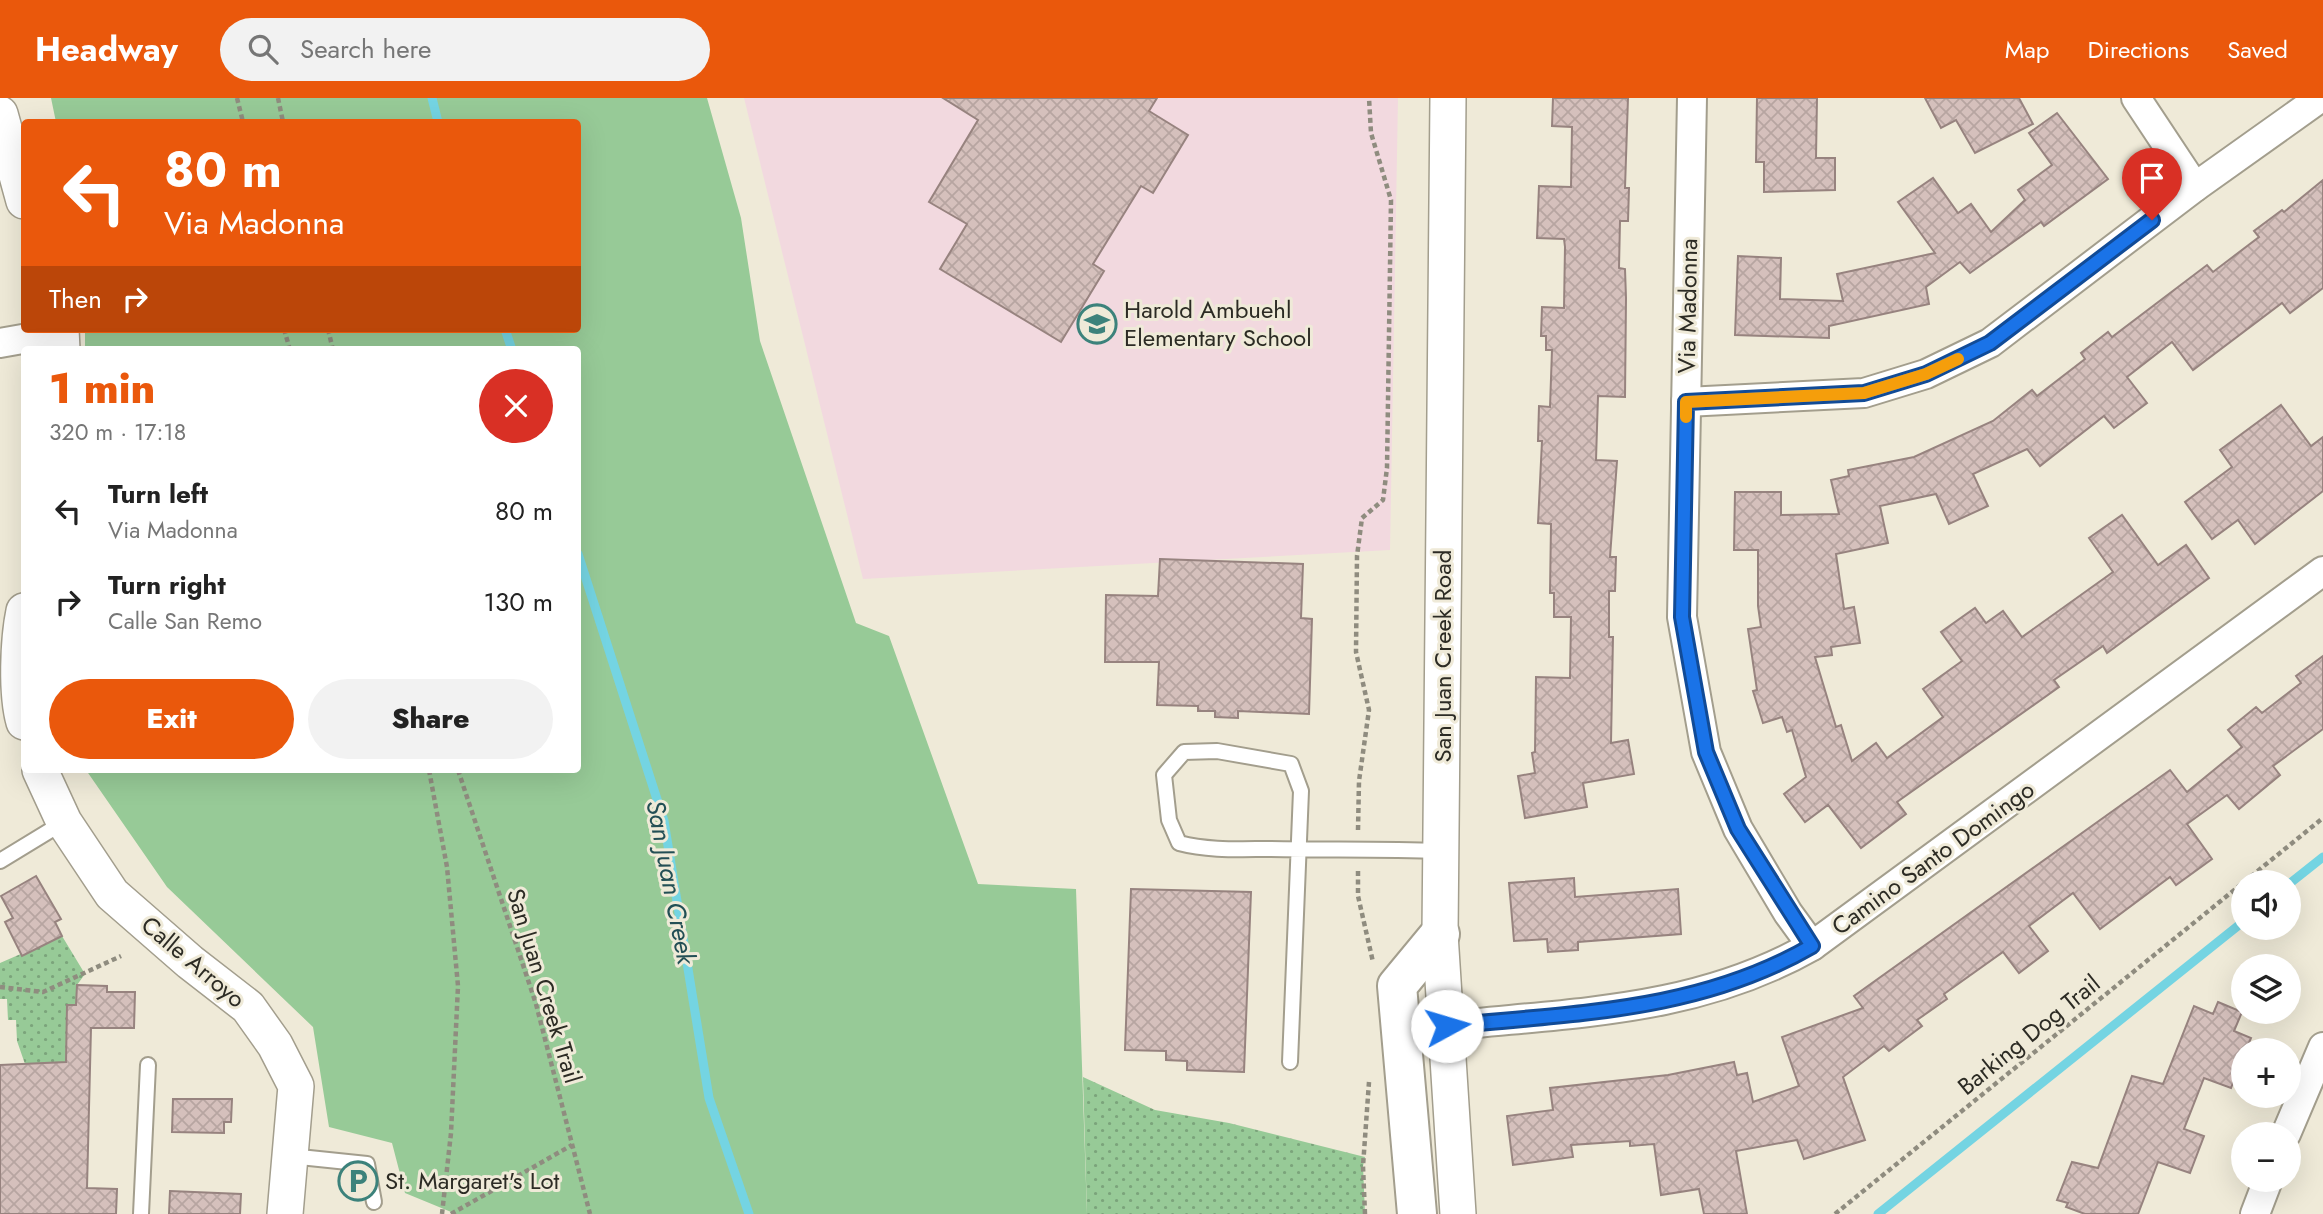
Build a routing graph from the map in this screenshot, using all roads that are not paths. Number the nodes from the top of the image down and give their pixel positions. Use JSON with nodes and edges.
{"nodes":[{"id":1,"x":1448,"y":98,"type":"edge"},
{"id":2,"x":1692,"y":98,"type":"edge"},
{"id":3,"x":2136,"y":98,"type":"edge"},
{"id":4,"x":2320,"y":98,"type":"edge"},
{"id":5,"x":0,"y":114,"type":"edge"},
{"id":6,"x":2195,"y":187,"type":"junction"},
{"id":7,"x":21,"y":190,"type":"edge"},
{"id":8,"x":61,"y":337,"type":"edge"},
{"id":9,"x":0,"y":343,"type":"edge"},
{"id":10,"x":1686,"y":402,"type":"junction"},
{"id":11,"x":2323,"y":571,"type":"edge"},
{"id":12,"x":21,"y":624,"type":"edge"},
{"id":13,"x":10,"y":672,"type":"edge"},
{"id":14,"x":21,"y":712,"type":"edge"},
{"id":15,"x":41,"y":773,"type":"edge"},
{"id":16,"x":64,"y":822,"type":"junction"},
{"id":17,"x":1301,"y":849,"type":"junction"},
{"id":18,"x":1442,"y":851,"type":"junction"},
{"id":19,"x":0,"y":861,"type":"edge"},
{"id":20,"x":1440,"y":934,"type":"junction"},
{"id":21,"x":1812,"y":946,"type":"junction"},
{"id":22,"x":1447,"y":1026,"type":"junction"},
{"id":23,"x":2323,"y":1047,"type":"edge"},
{"id":24,"x":1290,"y":1062,"type":"dead end"},
{"id":25,"x":148,"y":1065,"type":"dead end"},
{"id":26,"x":2291,"y":1122,"type":"edge"},
{"id":27,"x":289,"y":1156,"type":"junction"},
{"id":28,"x":2263,"y":1192,"type":"edge"},
{"id":29,"x":374,"y":1202,"type":"dead end"},
{"id":30,"x":141,"y":1214,"type":"edge"},
{"id":31,"x":285,"y":1214,"type":"edge"},
{"id":32,"x":1417,"y":1214,"type":"edge"},
{"id":33,"x":1458,"y":1214,"type":"edge"},
{"id":34,"x":2255,"y":1214,"type":"edge"}],
"edges":[{"from":1,"to":18,"type":"street","name":"San Juan Creek Road"},
{"from":2,"to":10,"type":"street","name":"Via Madonna"},
{"from":3,"to":6,"type":"street"},
{"from":4,"to":6,"type":"street"},
{"from":5,"to":7,"type":"street"},
{"from":6,"to":10,"type":"street"},
{"from":8,"to":9,"type":"street"},
{"from":10,"to":21,"type":"street","name":"Via Madonna"},
{"from":11,"to":21,"type":"street","name":"Camino Santo Domingo"},
{"from":12,"to":13,"type":"street"},
{"from":13,"to":14,"type":"street"},
{"from":15,"to":16,"type":"street","name":"Calle Arroyo"},
{"from":16,"to":19,"type":"lane"},
{"from":16,"to":27,"type":"street","name":"Calle Arroyo"},
{"from":17,"to":17,"type":"lane"},
{"from":17,"to":18,"type":"lane"},
{"from":17,"to":24,"type":"lane"},
{"from":18,"to":20,"type":"street","name":"San Juan Creek Road"},
{"from":20,"to":22,"type":"street","name":"San Juan Creek Road"},
{"from":20,"to":32,"type":"main road"},
{"from":21,"to":22,"type":"street","name":"Camino Santo Domingo"},
{"from":22,"to":33,"type":"street","name":"San Juan Creek Road"},
{"from":23,"to":26,"type":"street"},
{"from":25,"to":30,"type":"lane"},
{"from":27,"to":29,"type":"lane"},
{"from":27,"to":31,"type":"street","name":"Calle Arroyo"},
{"from":28,"to":34,"type":"street"}]}
